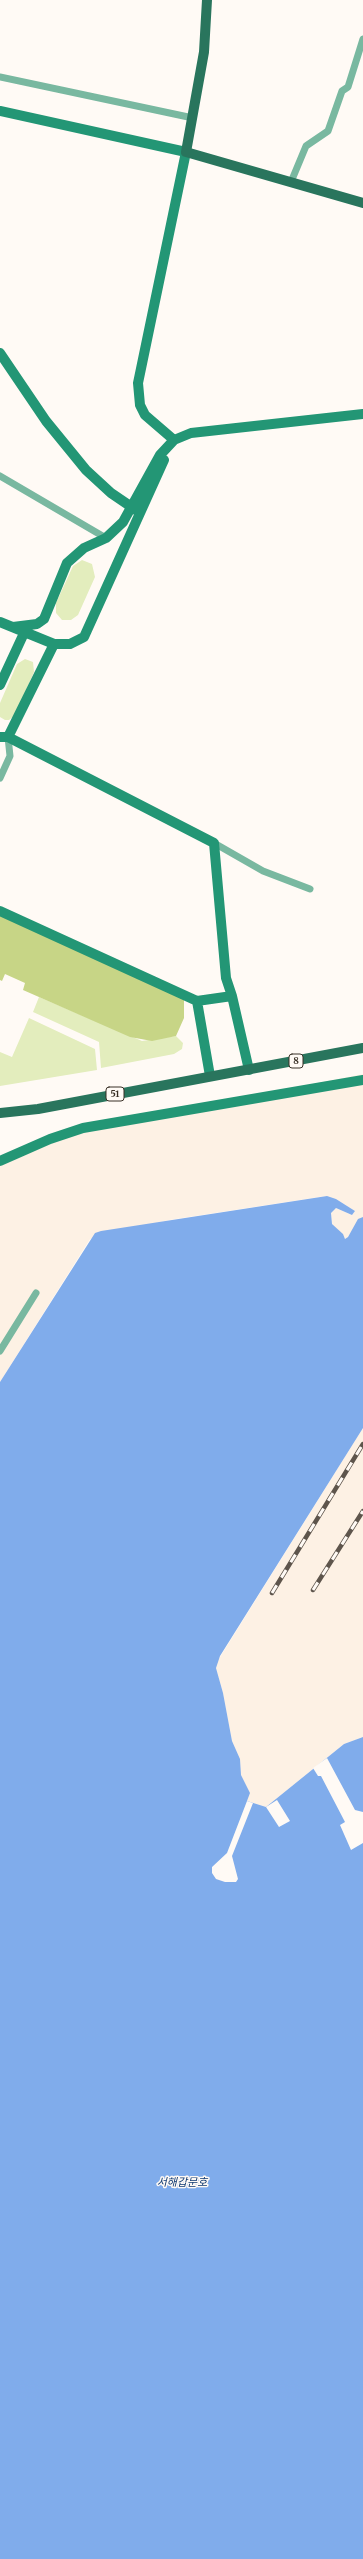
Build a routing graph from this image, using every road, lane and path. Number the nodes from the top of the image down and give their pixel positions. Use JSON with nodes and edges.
{"nodes":[{"id":1,"x":207,"y":0,"type":"edge"},
{"id":2,"x":363,"y":39,"type":"edge"},
{"id":3,"x":0,"y":77,"type":"edge"},
{"id":4,"x":0,"y":111,"type":"edge"},
{"id":5,"x":193,"y":118,"type":"junction"},
{"id":6,"x":186,"y":152,"type":"junction"},
{"id":7,"x":291,"y":182,"type":"junction"},
{"id":8,"x":363,"y":203,"type":"edge"},
{"id":9,"x":0,"y":353,"type":"edge"},
{"id":10,"x":363,"y":414,"type":"edge"},
{"id":11,"x":172,"y":443,"type":"junction"},
{"id":12,"x":0,"y":476,"type":"edge"},
{"id":13,"x":131,"y":508,"type":"junction"},
{"id":14,"x":141,"y":512,"type":"junction"},
{"id":15,"x":106,"y":538,"type":"junction"},
{"id":16,"x":0,"y":622,"type":"edge"},
{"id":17,"x":13,"y":627,"type":"junction"},
{"id":18,"x":25,"y":631,"type":"junction"},
{"id":19,"x":54,"y":644,"type":"junction"},
{"id":20,"x":0,"y":685,"type":"edge"},
{"id":21,"x":4,"y":737,"type":"edge"},
{"id":22,"x":0,"y":778,"type":"edge"},
{"id":23,"x":214,"y":843,"type":"junction"},
{"id":24,"x":310,"y":888,"type":"dead end"},
{"id":25,"x":0,"y":911,"type":"edge"},
{"id":26,"x":232,"y":996,"type":"junction"},
{"id":27,"x":197,"y":1001,"type":"junction"},
{"id":28,"x":363,"y":1048,"type":"edge"},
{"id":29,"x":249,"y":1070,"type":"junction"},
{"id":30,"x":229,"y":1073,"type":"joint"},
{"id":31,"x":210,"y":1076,"type":"junction"},
{"id":32,"x":363,"y":1080,"type":"edge"},
{"id":33,"x":0,"y":1114,"type":"edge"},
{"id":34,"x":0,"y":1161,"type":"edge"},
{"id":35,"x":36,"y":1293,"type":"dead end"},
{"id":36,"x":0,"y":1351,"type":"edge"}],
"edges":[{"from":1,"to":5,"type":"main road"},
{"from":2,"to":7,"type":"street"},
{"from":3,"to":5,"type":"street"},
{"from":4,"to":6,"type":"street"},
{"from":5,"to":6,"type":"main road"},
{"from":6,"to":7,"type":"main road"},
{"from":6,"to":11,"type":"street"},
{"from":7,"to":8,"type":"main road"},
{"from":9,"to":13,"type":"street"},
{"from":10,"to":11,"type":"street"},
{"from":11,"to":13,"type":"street"},
{"from":11,"to":14,"type":"street"},
{"from":12,"to":15,"type":"street"},
{"from":13,"to":14,"type":"street"},
{"from":13,"to":15,"type":"street"},
{"from":14,"to":19,"type":"street"},
{"from":15,"to":17,"type":"street"},
{"from":16,"to":17,"type":"street"},
{"from":17,"to":18,"type":"street"},
{"from":18,"to":19,"type":"street"},
{"from":18,"to":20,"type":"street"},
{"from":19,"to":21,"type":"street"},
{"from":21,"to":22,"type":"street"},
{"from":21,"to":23,"type":"street"},
{"from":23,"to":24,"type":"street"},
{"from":23,"to":26,"type":"street"},
{"from":25,"to":27,"type":"street"},
{"from":26,"to":27,"type":"street"},
{"from":26,"to":29,"type":"street"},
{"from":27,"to":31,"type":"street"},
{"from":28,"to":29,"type":"main road","number":"8"},
{"from":29,"to":30,"type":"main road","number":"8"},
{"from":30,"to":31,"type":"main road","number":"51"},
{"from":31,"to":33,"type":"main road","number":"51"},
{"from":32,"to":34,"type":"street"},
{"from":35,"to":36,"type":"street"}]}
